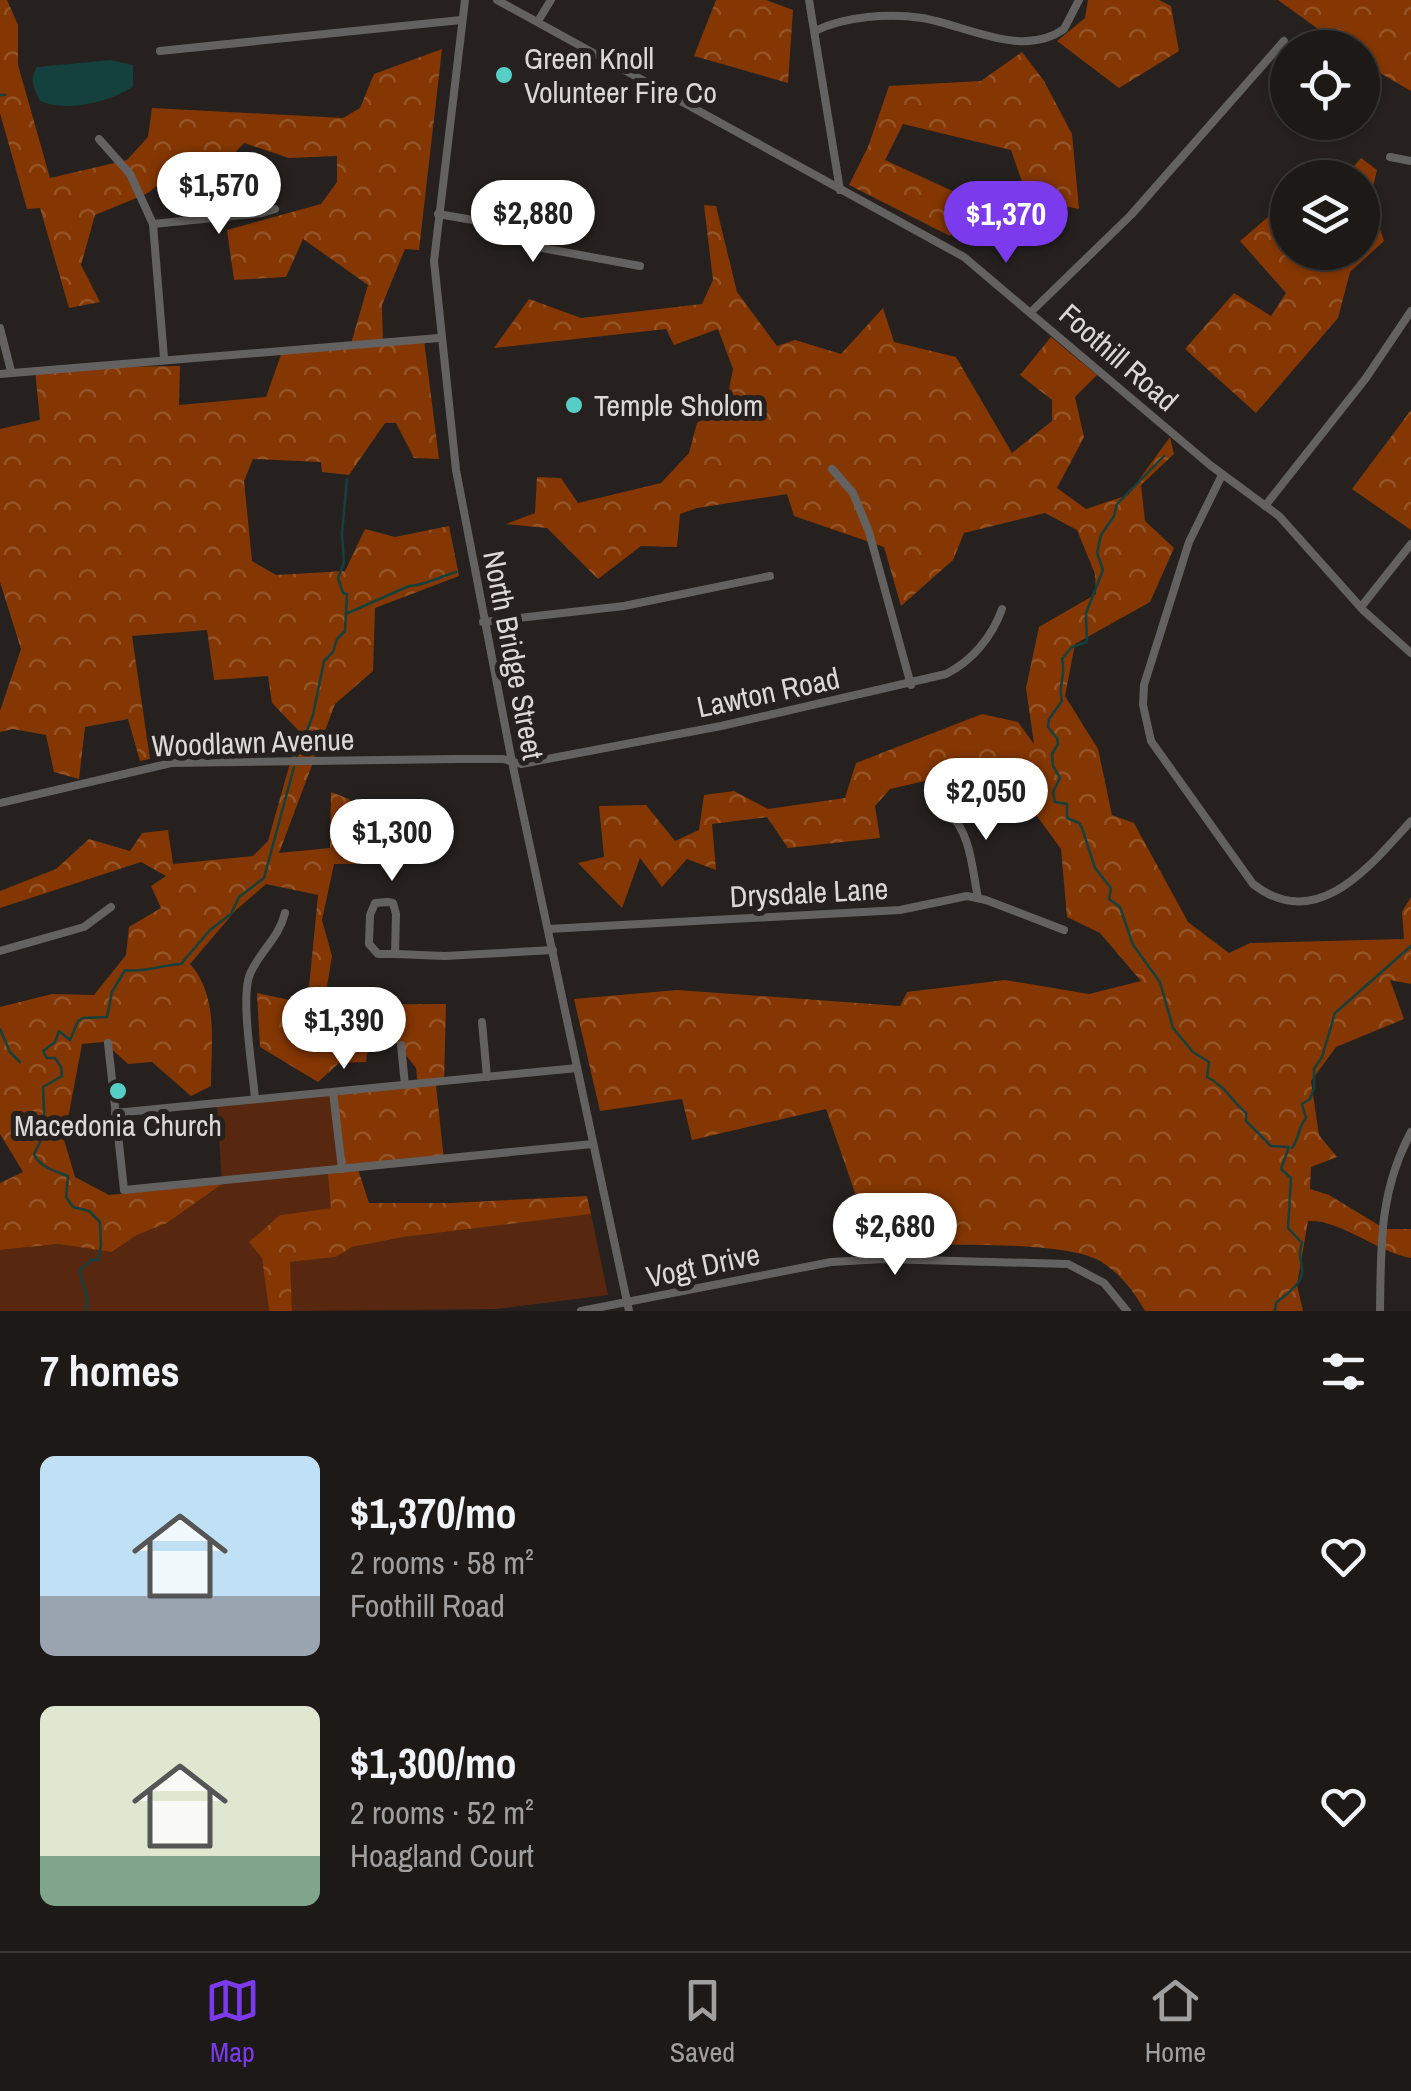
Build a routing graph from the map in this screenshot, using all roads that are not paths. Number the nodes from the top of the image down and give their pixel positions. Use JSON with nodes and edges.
{"nodes":[{"id":1,"x":464,"y":0,"type":"edge"},
{"id":2,"x":550,"y":0,"type":"edge"},
{"id":3,"x":809,"y":0,"type":"edge"},
{"id":4,"x":1079,"y":0,"type":"edge"},
{"id":5,"x":503,"y":2,"type":"edge"},
{"id":6,"x":462,"y":20,"type":"junction"},
{"id":7,"x":538,"y":21,"type":"junction"},
{"id":8,"x":815,"y":30,"type":"junction"},
{"id":9,"x":160,"y":51,"type":"dead end"},
{"id":10,"x":1270,"y":57,"type":"edge"},
{"id":11,"x":99,"y":139,"type":"dead end"},
{"id":12,"x":1390,"y":158,"type":"dead end"},
{"id":13,"x":1411,"y":162,"type":"edge"},
{"id":14,"x":840,"y":190,"type":"junction"},
{"id":15,"x":275,"y":210,"type":"dead end"},
{"id":16,"x":438,"y":214,"type":"junction"},
{"id":17,"x":153,"y":224,"type":"junction"},
{"id":18,"x":640,"y":266,"type":"dead end"},
{"id":19,"x":1411,"y":311,"type":"edge"},
{"id":20,"x":1031,"y":312,"type":"junction"},
{"id":21,"x":0,"y":328,"type":"edge"},
{"id":22,"x":440,"y":338,"type":"junction"},
{"id":23,"x":164,"y":358,"type":"junction"},
{"id":24,"x":12,"y":371,"type":"junction"},
{"id":25,"x":0,"y":374,"type":"edge"},
{"id":26,"x":832,"y":469,"type":"dead end"},
{"id":27,"x":1222,"y":475,"type":"junction"},
{"id":28,"x":1265,"y":506,"type":"junction"},
{"id":29,"x":1411,"y":544,"type":"edge"},
{"id":30,"x":770,"y":576,"type":"dead end"},
{"id":31,"x":1361,"y":607,"type":"junction"},
{"id":32,"x":1002,"y":609,"type":"dead end"},
{"id":33,"x":483,"y":622,"type":"junction"},
{"id":34,"x":1411,"y":653,"type":"edge"},
{"id":35,"x":911,"y":685,"type":"junction"},
{"id":36,"x":512,"y":762,"type":"junction"},
{"id":37,"x":0,"y":804,"type":"edge"},
{"id":38,"x":948,"y":812,"type":"dead end"},
{"id":39,"x":1411,"y":820,"type":"edge"},
{"id":40,"x":978,"y":898,"type":"junction"},
{"id":41,"x":112,"y":907,"type":"dead end"},
{"id":42,"x":285,"y":914,"type":"dead end"},
{"id":43,"x":548,"y":929,"type":"junction"},
{"id":44,"x":1064,"y":930,"type":"dead end"},
{"id":45,"x":552,"y":950,"type":"junction"},
{"id":46,"x":0,"y":951,"type":"edge"},
{"id":47,"x":395,"y":954,"type":"junction"},
{"id":48,"x":482,"y":1022,"type":"dead end"},
{"id":49,"x":108,"y":1043,"type":"dead end"},
{"id":50,"x":401,"y":1045,"type":"dead end"},
{"id":51,"x":577,"y":1068,"type":"junction"},
{"id":52,"x":487,"y":1077,"type":"junction"},
{"id":53,"x":405,"y":1085,"type":"junction"},
{"id":54,"x":334,"y":1092,"type":"junction"},
{"id":55,"x":255,"y":1099,"type":"junction"},
{"id":56,"x":115,"y":1113,"type":"junction"},
{"id":57,"x":1411,"y":1132,"type":"edge"},
{"id":58,"x":593,"y":1144,"type":"junction"},
{"id":59,"x":342,"y":1169,"type":"junction"},
{"id":60,"x":629,"y":1308,"type":"edge"},
{"id":61,"x":581,"y":1311,"type":"edge"},
{"id":62,"x":1128,"y":1311,"type":"edge"},
{"id":63,"x":1380,"y":1311,"type":"edge"}],
"edges":[{"from":1,"to":6,"type":"street","name":"North Bridge Street"},
{"from":2,"to":7,"type":"street"},
{"from":3,"to":8,"type":"street"},
{"from":4,"to":8,"type":"street"},
{"from":5,"to":7,"type":"street","name":"Foothill Road"},
{"from":6,"to":9,"type":"street"},
{"from":6,"to":16,"type":"street","name":"North Bridge Street"},
{"from":7,"to":14,"type":"street","name":"Foothill Road"},
{"from":8,"to":14,"type":"street"},
{"from":10,"to":20,"type":"street"},
{"from":11,"to":17,"type":"street"},
{"from":12,"to":13,"type":"street"},
{"from":14,"to":20,"type":"street","name":"Foothill Road"},
{"from":15,"to":17,"type":"street"},
{"from":16,"to":18,"type":"street"},
{"from":16,"to":22,"type":"street","name":"North Bridge Street"},
{"from":17,"to":23,"type":"street"},
{"from":19,"to":28,"type":"street"},
{"from":20,"to":27,"type":"street","name":"Foothill Road"},
{"from":21,"to":24,"type":"street"},
{"from":22,"to":23,"type":"street"},
{"from":22,"to":33,"type":"street","name":"North Bridge Street"},
{"from":23,"to":24,"type":"street"},
{"from":24,"to":25,"type":"street"},
{"from":26,"to":35,"type":"street"},
{"from":27,"to":28,"type":"street","name":"Foothill Road"},
{"from":27,"to":39,"type":"street"},
{"from":28,"to":31,"type":"street","name":"Foothill Road"},
{"from":29,"to":31,"type":"street"},
{"from":30,"to":33,"type":"street"},
{"from":31,"to":34,"type":"street","name":"Foothill Road"},
{"from":32,"to":35,"type":"street","name":"Lawton Road"},
{"from":33,"to":36,"type":"street","name":"North Bridge Street"},
{"from":35,"to":36,"type":"street","name":"Lawton Road"},
{"from":36,"to":37,"type":"street","name":"Woodlawn Avenue"},
{"from":36,"to":43,"type":"street","name":"North Bridge Street"},
{"from":38,"to":40,"type":"street"},
{"from":40,"to":43,"type":"street","name":"Drysdale Lane"},
{"from":40,"to":44,"type":"street","name":"Drysdale Lane"},
{"from":41,"to":46,"type":"street"},
{"from":42,"to":55,"type":"street"},
{"from":43,"to":45,"type":"street","name":"North Bridge Street"},
{"from":45,"to":47,"type":"street"},
{"from":45,"to":51,"type":"street","name":"North Bridge Street"},
{"from":47,"to":47,"type":"street"},
{"from":48,"to":52,"type":"street"},
{"from":49,"to":56,"type":"street"},
{"from":50,"to":53,"type":"street"},
{"from":51,"to":52,"type":"street"},
{"from":51,"to":58,"type":"street","name":"North Bridge Street"},
{"from":52,"to":53,"type":"street"},
{"from":53,"to":54,"type":"street"},
{"from":54,"to":55,"type":"street"},
{"from":54,"to":59,"type":"street"},
{"from":55,"to":56,"type":"street"},
{"from":56,"to":59,"type":"street"},
{"from":57,"to":63,"type":"street"},
{"from":58,"to":59,"type":"street"},
{"from":58,"to":60,"type":"street","name":"North Bridge Street"},
{"from":60,"to":61,"type":"street","name":"Vogt Drive"},
{"from":60,"to":62,"type":"street","name":"Vogt Drive"}]}
